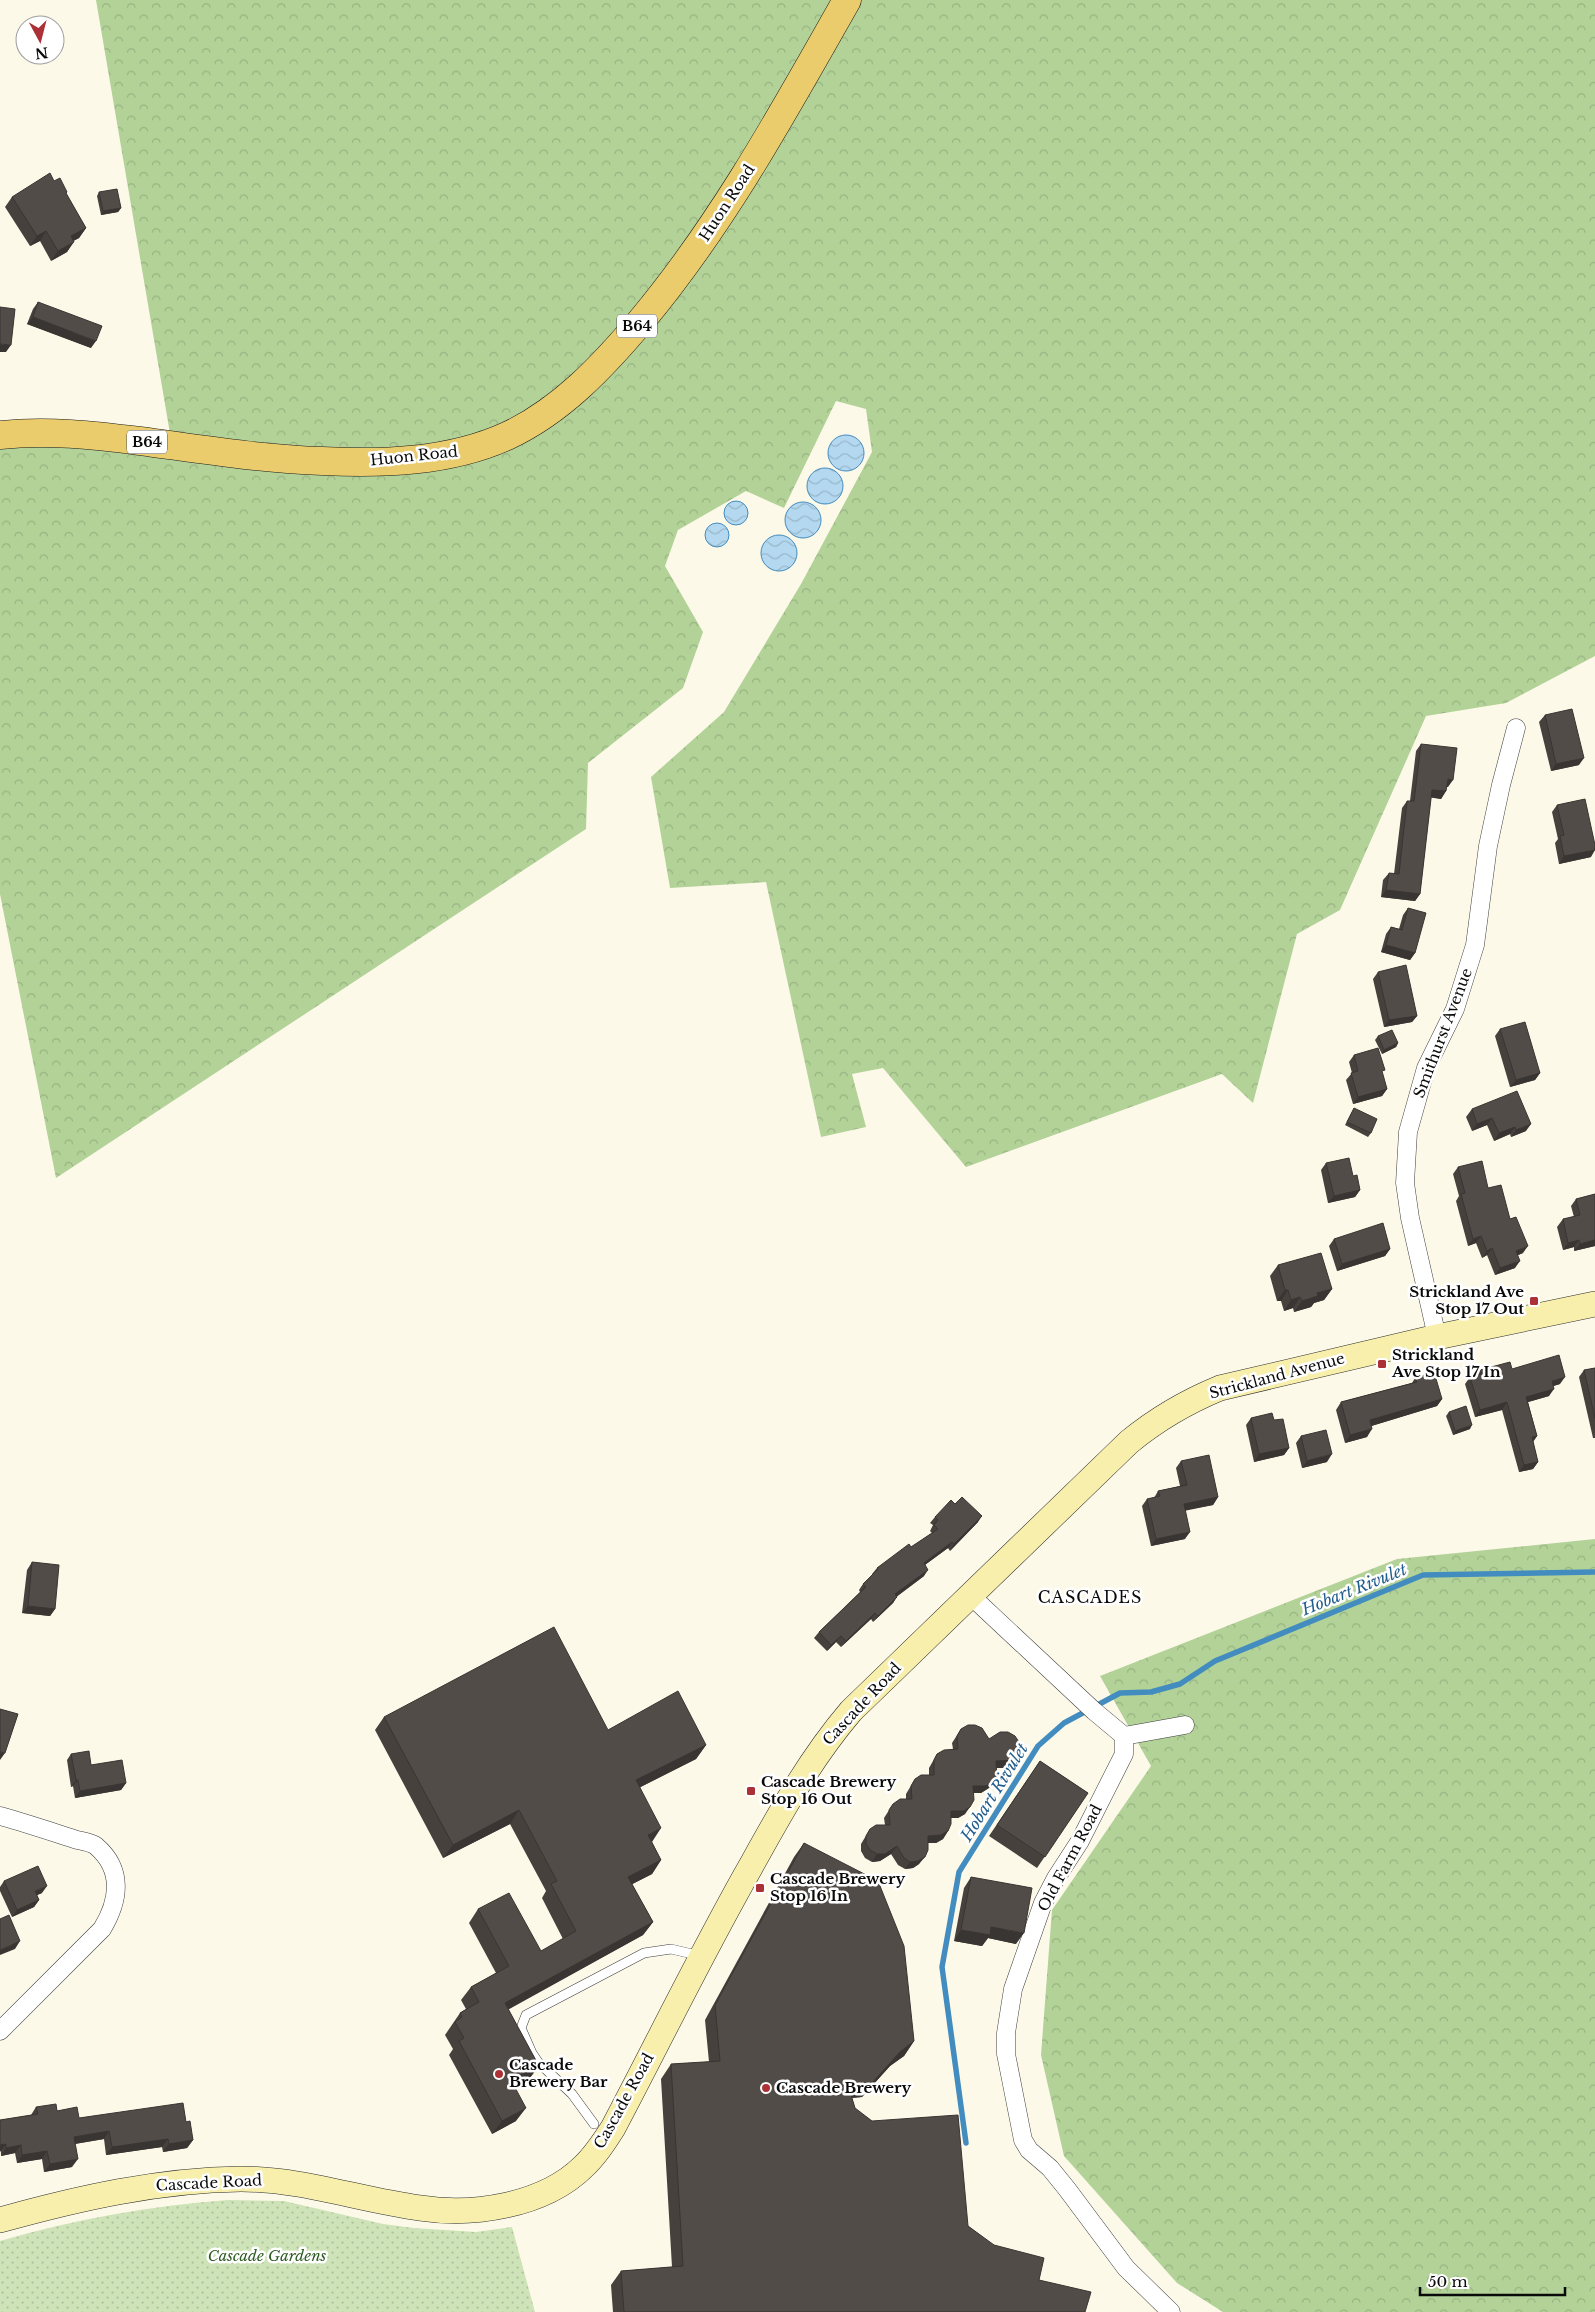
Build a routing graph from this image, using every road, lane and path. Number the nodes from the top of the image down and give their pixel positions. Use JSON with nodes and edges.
{"nodes":[{"id":1,"x":847,"y":0,"type":"edge"},
{"id":2,"x":0,"y":435,"type":"edge"},
{"id":3,"x":1516,"y":728,"type":"dead end"},
{"id":4,"x":1595,"y":1304,"type":"edge"},
{"id":5,"x":1437,"y":1337,"type":"junction"},
{"id":6,"x":970,"y":1595,"type":"junction"},
{"id":7,"x":1185,"y":1725,"type":"dead end"},
{"id":8,"x":1124,"y":1736,"type":"junction"},
{"id":9,"x":0,"y":1816,"type":"edge"},
{"id":10,"x":701,"y":1956,"type":"junction"},
{"id":11,"x":0,"y":2031,"type":"edge"},
{"id":12,"x":594,"y":2124,"type":"dead end"},
{"id":13,"x":0,"y":2220,"type":"edge"},
{"id":14,"x":1171,"y":2312,"type":"edge"}],
"edges":[{"from":1,"to":2,"type":"main road","name":"Huon Road","number":"B64"},
{"from":3,"to":5,"type":"street","name":"Smithurst Avenue"},
{"from":4,"to":5,"type":"street","name":"Strickland Avenue"},
{"from":5,"to":6,"type":"street","name":"Strickland Avenue"},
{"from":6,"to":8,"type":"street"},
{"from":6,"to":10,"type":"street","name":"Cascade Road"},
{"from":7,"to":8,"type":"street"},
{"from":8,"to":14,"type":"street","name":"Old Farm Road"},
{"from":9,"to":11,"type":"street"},
{"from":10,"to":12,"type":"lane"},
{"from":10,"to":13,"type":"street","name":"Cascade Road"}]}
